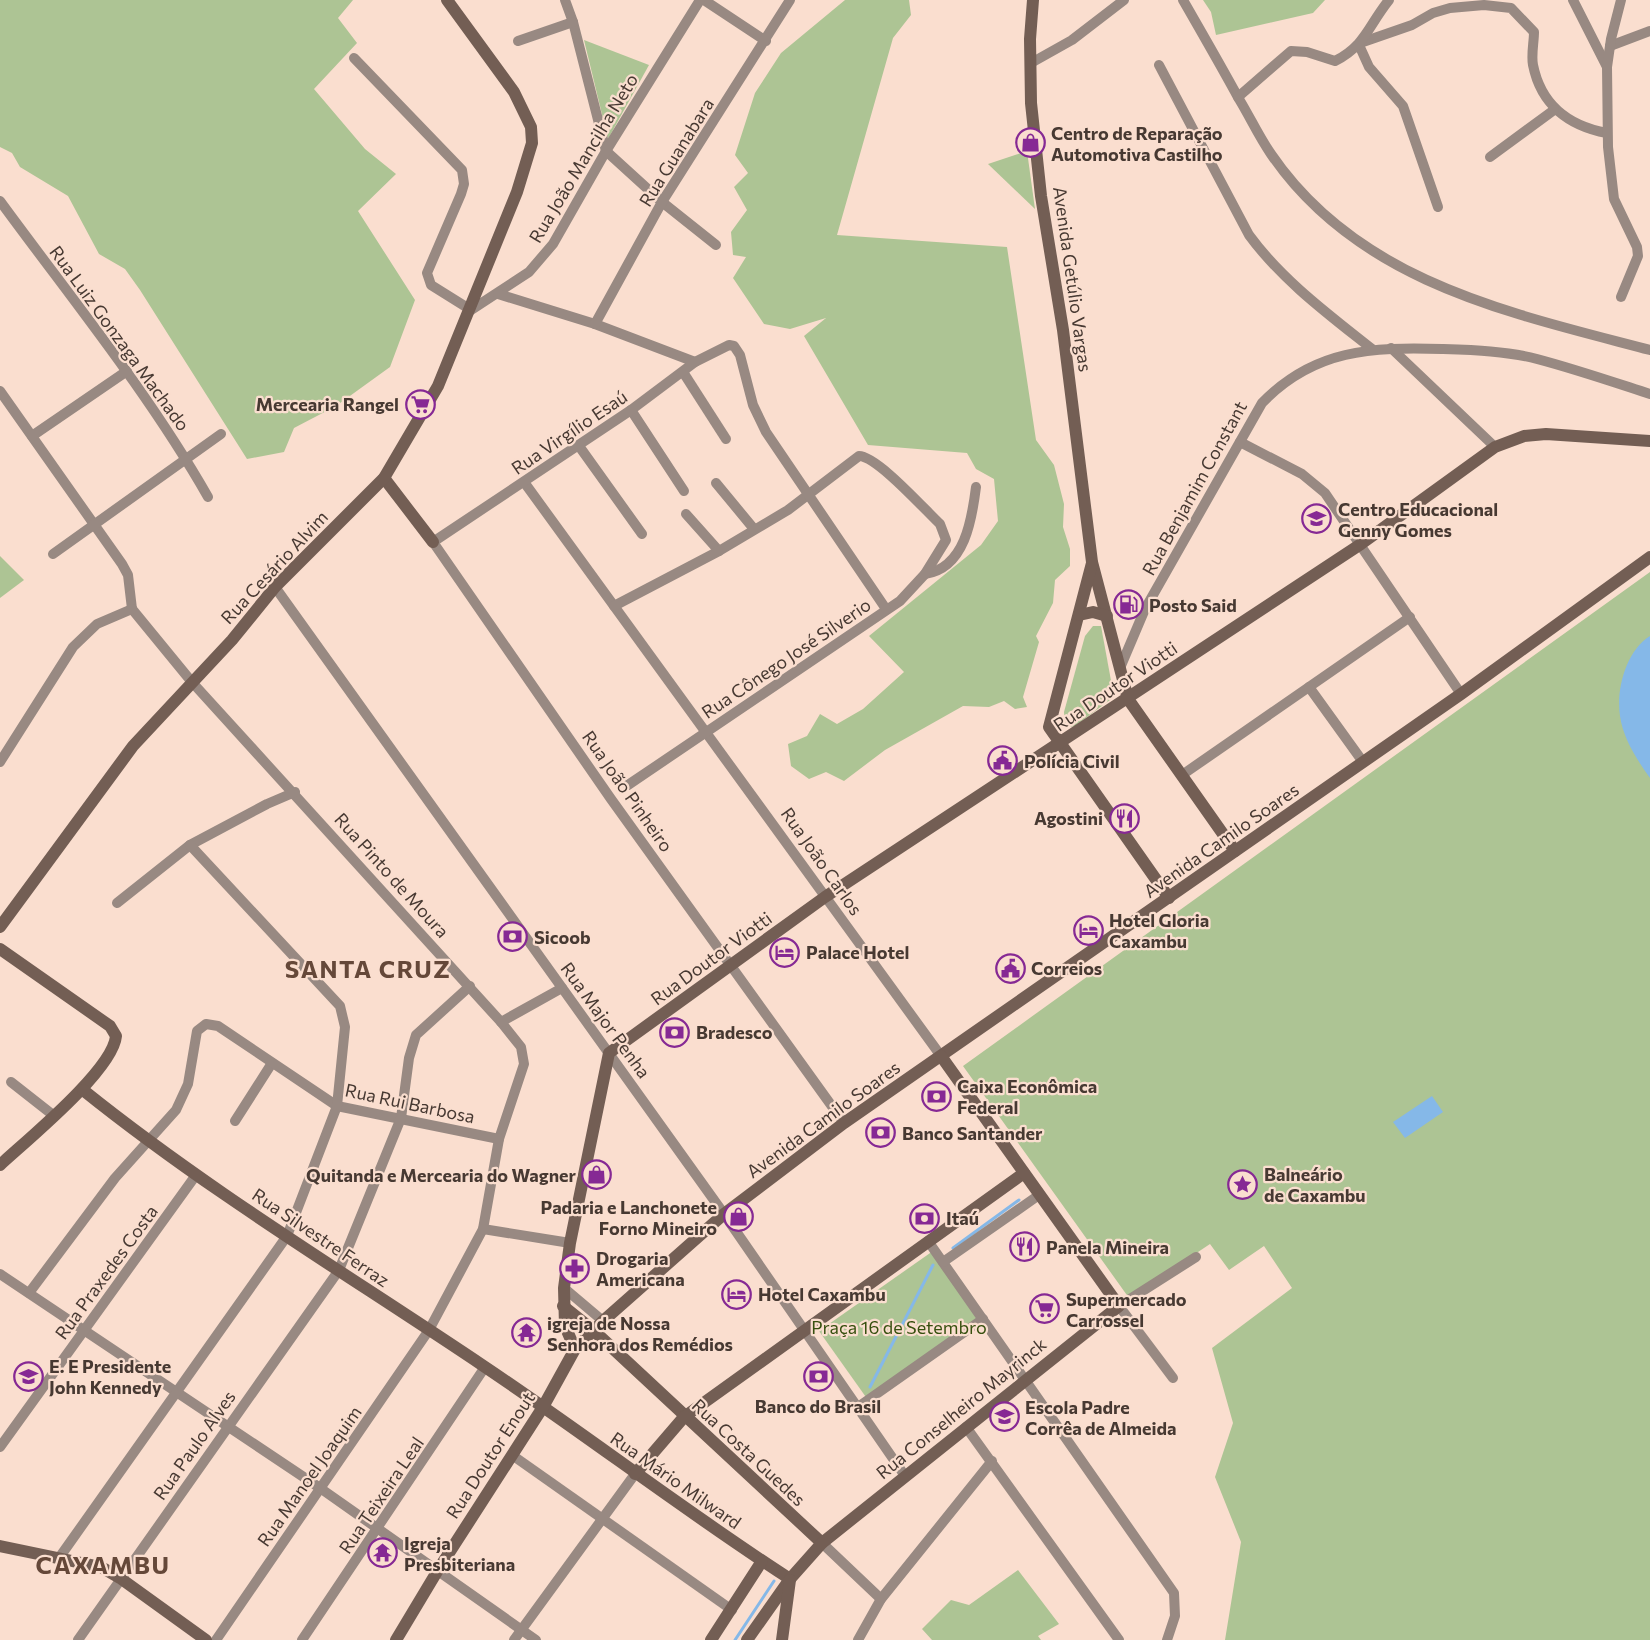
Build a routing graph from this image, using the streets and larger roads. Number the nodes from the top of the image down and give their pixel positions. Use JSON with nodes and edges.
{"nodes":[{"id":1,"x":447,"y":0,"type":"edge"},
{"id":2,"x":565,"y":0,"type":"edge"},
{"id":3,"x":702,"y":0,"type":"edge"},
{"id":4,"x":790,"y":0,"type":"edge"},
{"id":5,"x":1033,"y":0,"type":"edge"},
{"id":6,"x":1124,"y":0,"type":"edge"},
{"id":7,"x":1183,"y":0,"type":"edge"},
{"id":8,"x":1389,"y":0,"type":"edge"},
{"id":9,"x":1574,"y":0,"type":"edge"},
{"id":10,"x":1621,"y":0,"type":"edge"},
{"id":11,"x":573,"y":22,"type":"junction"},
{"id":12,"x":1650,"y":31,"type":"edge"},
{"id":13,"x":1591,"y":39,"type":"junction"},
{"id":14,"x":518,"y":41,"type":"dead end"},
{"id":15,"x":766,"y":41,"type":"junction"},
{"id":16,"x":1610,"y":42,"type":"junction"},
{"id":17,"x":1361,"y":44,"type":"junction"},
{"id":18,"x":354,"y":58,"type":"dead end"},
{"id":19,"x":1031,"y":63,"type":"junction"},
{"id":20,"x":1159,"y":65,"type":"dead end"},
{"id":21,"x":1607,"y":67,"type":"junction"},
{"id":22,"x":1238,"y":97,"type":"junction"},
{"id":23,"x":1554,"y":110,"type":"junction"},
{"id":24,"x":1607,"y":133,"type":"junction"},
{"id":25,"x":606,"y":151,"type":"junction"},
{"id":26,"x":1490,"y":158,"type":"dead end"},
{"id":27,"x":0,"y":201,"type":"edge"},
{"id":28,"x":662,"y":202,"type":"junction"},
{"id":29,"x":1438,"y":207,"type":"dead end"},
{"id":30,"x":716,"y":245,"type":"dead end"},
{"id":31,"x":498,"y":294,"type":"junction"},
{"id":32,"x":1621,"y":297,"type":"dead end"},
{"id":33,"x":471,"y":310,"type":"junction"},
{"id":34,"x":595,"y":324,"type":"junction"},
{"id":35,"x":1391,"y":348,"type":"junction"},
{"id":36,"x":1372,"y":349,"type":"junction"},
{"id":37,"x":1650,"y":350,"type":"edge"},
{"id":38,"x":695,"y":362,"type":"junction"},
{"id":39,"x":127,"y":371,"type":"junction"},
{"id":40,"x":683,"y":372,"type":"junction"},
{"id":41,"x":0,"y":391,"type":"edge"},
{"id":42,"x":1650,"y":394,"type":"edge"},
{"id":43,"x":631,"y":410,"type":"junction"},
{"id":44,"x":221,"y":434,"type":"dead end"},
{"id":45,"x":32,"y":436,"type":"junction"},
{"id":46,"x":726,"y":439,"type":"dead end"},
{"id":47,"x":1650,"y":441,"type":"edge"},
{"id":48,"x":1240,"y":442,"type":"junction"},
{"id":49,"x":579,"y":446,"type":"junction"},
{"id":50,"x":1495,"y":447,"type":"junction"},
{"id":51,"x":186,"y":460,"type":"junction"},
{"id":52,"x":384,"y":478,"type":"junction"},
{"id":53,"x":524,"y":482,"type":"junction"},
{"id":54,"x":716,"y":483,"type":"dead end"},
{"id":55,"x":975,"y":487,"type":"dead end"},
{"id":56,"x":684,"y":491,"type":"dead end"},
{"id":57,"x":809,"y":495,"type":"junction"},
{"id":58,"x":208,"y":497,"type":"dead end"},
{"id":59,"x":686,"y":514,"type":"dead end"},
{"id":60,"x":95,"y":524,"type":"junction"},
{"id":61,"x":754,"y":529,"type":"junction"},
{"id":62,"x":642,"y":534,"type":"dead end"},
{"id":63,"x":433,"y":542,"type":"junction"},
{"id":64,"x":1362,"y":544,"type":"junction"},
{"id":65,"x":719,"y":552,"type":"junction"},
{"id":66,"x":53,"y":554,"type":"dead end"},
{"id":67,"x":1650,"y":557,"type":"edge"},
{"id":68,"x":1092,"y":562,"type":"junction"},
{"id":69,"x":925,"y":574,"type":"junction"},
{"id":70,"x":275,"y":587,"type":"junction"},
{"id":71,"x":614,"y":606,"type":"junction"},
{"id":72,"x":132,"y":609,"type":"junction"},
{"id":73,"x":886,"y":609,"type":"junction"},
{"id":74,"x":1079,"y":615,"type":"junction"},
{"id":75,"x":1107,"y":616,"type":"junction"},
{"id":76,"x":1410,"y":617,"type":"junction"},
{"id":77,"x":1120,"y":668,"type":"junction"},
{"id":78,"x":191,"y":681,"type":"junction"},
{"id":79,"x":1310,"y":687,"type":"junction"},
{"id":80,"x":1461,"y":694,"type":"junction"},
{"id":81,"x":1128,"y":699,"type":"junction"},
{"id":82,"x":1049,"y":727,"type":"junction"},
{"id":83,"x":706,"y":732,"type":"junction"},
{"id":84,"x":1060,"y":745,"type":"junction"},
{"id":85,"x":1043,"y":756,"type":"junction"},
{"id":86,"x":0,"y":762,"type":"edge"},
{"id":87,"x":1363,"y":762,"type":"junction"},
{"id":88,"x":1182,"y":775,"type":"junction"},
{"id":89,"x":628,"y":785,"type":"dead end"},
{"id":90,"x":295,"y":792,"type":"junction"},
{"id":91,"x":190,"y":845,"type":"junction"},
{"id":92,"x":1235,"y":851,"type":"junction"},
{"id":93,"x":825,"y":897,"type":"junction"},
{"id":94,"x":1169,"y":898,"type":"junction"},
{"id":95,"x":117,"y":903,"type":"dead end"},
{"id":96,"x":0,"y":927,"type":"edge"},
{"id":97,"x":0,"y":949,"type":"edge"},
{"id":98,"x":732,"y":966,"type":"junction"},
{"id":99,"x":470,"y":986,"type":"junction"},
{"id":100,"x":562,"y":988,"type":"junction"},
{"id":101,"x":501,"y":1022,"type":"junction"},
{"id":102,"x":609,"y":1053,"type":"junction"},
{"id":103,"x":941,"y":1056,"type":"junction"},
{"id":104,"x":272,"y":1062,"type":"junction"},
{"id":105,"x":11,"y":1082,"type":"dead end"},
{"id":106,"x":83,"y":1090,"type":"junction"},
{"id":107,"x":337,"y":1106,"type":"junction"},
{"id":108,"x":53,"y":1115,"type":"junction"},
{"id":109,"x":401,"y":1118,"type":"junction"},
{"id":110,"x":235,"y":1121,"type":"dead end"},
{"id":111,"x":844,"y":1124,"type":"junction"},
{"id":112,"x":499,"y":1138,"type":"junction"},
{"id":113,"x":147,"y":1141,"type":"junction"},
{"id":114,"x":0,"y":1165,"type":"edge"},
{"id":115,"x":1024,"y":1173,"type":"junction"},
{"id":116,"x":196,"y":1175,"type":"junction"},
{"id":117,"x":1039,"y":1195,"type":"junction"},
{"id":118,"x":724,"y":1214,"type":"junction"},
{"id":119,"x":483,"y":1229,"type":"junction"},
{"id":120,"x":286,"y":1236,"type":"junction"},
{"id":121,"x":928,"y":1241,"type":"junction"},
{"id":122,"x":570,"y":1243,"type":"junction"},
{"id":123,"x":1196,"y":1257,"type":"dead end"},
{"id":124,"x":943,"y":1262,"type":"junction"},
{"id":125,"x":339,"y":1270,"type":"junction"},
{"id":126,"x":0,"y":1274,"type":"edge"},
{"id":127,"x":564,"y":1288,"type":"junction"},
{"id":128,"x":28,"y":1293,"type":"junction"},
{"id":129,"x":1119,"y":1305,"type":"junction"},
{"id":130,"x":563,"y":1306,"type":"junction"},
{"id":131,"x":983,"y":1319,"type":"junction"},
{"id":132,"x":603,"y":1321,"type":"junction"},
{"id":133,"x":84,"y":1329,"type":"junction"},
{"id":134,"x":429,"y":1330,"type":"junction"},
{"id":135,"x":593,"y":1330,"type":"junction"},
{"id":136,"x":803,"y":1330,"type":"junction"},
{"id":137,"x":575,"y":1349,"type":"junction"},
{"id":138,"x":485,"y":1367,"type":"junction"},
{"id":139,"x":1173,"y":1378,"type":"dead end"},
{"id":140,"x":1025,"y":1379,"type":"junction"},
{"id":141,"x":178,"y":1393,"type":"junction"},
{"id":142,"x":543,"y":1407,"type":"junction"},
{"id":143,"x":858,"y":1407,"type":"junction"},
{"id":144,"x":684,"y":1417,"type":"junction"},
{"id":145,"x":227,"y":1427,"type":"junction"},
{"id":146,"x":966,"y":1427,"type":"junction"},
{"id":147,"x":0,"y":1448,"type":"edge"},
{"id":148,"x":512,"y":1455,"type":"junction"},
{"id":149,"x":992,"y":1461,"type":"junction"},
{"id":150,"x":635,"y":1474,"type":"junction"},
{"id":151,"x":905,"y":1476,"type":"junction"},
{"id":152,"x":320,"y":1488,"type":"junction"},
{"id":153,"x":603,"y":1521,"type":"junction"},
{"id":154,"x":378,"y":1529,"type":"junction"},
{"id":155,"x":822,"y":1543,"type":"junction"},
{"id":156,"x":0,"y":1546,"type":"edge"},
{"id":157,"x":59,"y":1558,"type":"junction"},
{"id":158,"x":762,"y":1561,"type":"junction"},
{"id":159,"x":438,"y":1570,"type":"junction"},
{"id":160,"x":120,"y":1578,"type":"junction"},
{"id":161,"x":790,"y":1579,"type":"junction"},
{"id":162,"x":881,"y":1599,"type":"junction"},
{"id":163,"x":732,"y":1610,"type":"junction"},
{"id":164,"x":521,"y":1630,"type":"junction"},
{"id":165,"x":78,"y":1640,"type":"edge"},
{"id":166,"x":206,"y":1640,"type":"edge"},
{"id":167,"x":216,"y":1640,"type":"edge"},
{"id":168,"x":302,"y":1640,"type":"edge"},
{"id":169,"x":396,"y":1640,"type":"edge"},
{"id":170,"x":514,"y":1640,"type":"edge"},
{"id":171,"x":536,"y":1640,"type":"edge"},
{"id":172,"x":711,"y":1640,"type":"edge"},
{"id":173,"x":747,"y":1640,"type":"edge"},
{"id":174,"x":782,"y":1640,"type":"edge"},
{"id":175,"x":858,"y":1640,"type":"edge"},
{"id":176,"x":1119,"y":1640,"type":"edge"},
{"id":177,"x":1167,"y":1640,"type":"edge"}],
"edges":[{"from":1,"to":33,"type":"street","name":"Rua Cesário Alvim"},
{"from":2,"to":11,"type":"street"},
{"from":3,"to":15,"type":"street"},
{"from":3,"to":25,"type":"street","name":"Rua João Mancilha Neto"},
{"from":4,"to":15,"type":"street","name":"Rua Guanabara"},
{"from":5,"to":19,"type":"street","name":"Avenida Getúlio Vargas"},
{"from":6,"to":19,"type":"street"},
{"from":7,"to":22,"type":"street"},
{"from":8,"to":17,"type":"street"},
{"from":9,"to":13,"type":"street"},
{"from":10,"to":16,"type":"street"},
{"from":11,"to":14,"type":"street"},
{"from":11,"to":25,"type":"street"},
{"from":12,"to":16,"type":"street"},
{"from":13,"to":16,"type":"street"},
{"from":13,"to":21,"type":"street"},
{"from":15,"to":28,"type":"street","name":"Rua Guanabara"},
{"from":16,"to":21,"type":"street"},
{"from":17,"to":22,"type":"street"},
{"from":17,"to":23,"type":"street"},
{"from":17,"to":29,"type":"street"},
{"from":18,"to":33,"type":"street"},
{"from":19,"to":68,"type":"street","name":"Avenida Getúlio Vargas"},
{"from":20,"to":36,"type":"street"},
{"from":21,"to":24,"type":"street"},
{"from":22,"to":37,"type":"street"},
{"from":23,"to":24,"type":"street"},
{"from":23,"to":26,"type":"street"},
{"from":24,"to":32,"type":"street"},
{"from":25,"to":28,"type":"street"},
{"from":25,"to":31,"type":"street","name":"Rua João Mancilha Neto"},
{"from":27,"to":39,"type":"street","name":"Rua Luiz Gonzaga Machado"},
{"from":28,"to":30,"type":"street"},
{"from":28,"to":34,"type":"street","name":"Rua Guanabara"},
{"from":31,"to":33,"type":"street","name":"Rua João Mancilha Neto"},
{"from":31,"to":34,"type":"street"},
{"from":33,"to":52,"type":"street","name":"Rua Cesário Alvim"},
{"from":34,"to":38,"type":"street"},
{"from":35,"to":36,"type":"street","name":"Rua Benjamim Constant"},
{"from":35,"to":42,"type":"street","name":"Rua Benjamim Constant"},
{"from":35,"to":50,"type":"street"},
{"from":36,"to":48,"type":"street","name":"Rua Benjamim Constant"},
{"from":38,"to":40,"type":"street","name":"Rua Virgílio Esaú"},
{"from":38,"to":57,"type":"street","name":"Rua Virgílio Esaú"},
{"from":39,"to":45,"type":"street"},
{"from":39,"to":51,"type":"street","name":"Rua Luiz Gonzaga Machado"},
{"from":40,"to":43,"type":"street","name":"Rua Virgílio Esaú"},
{"from":40,"to":46,"type":"street"},
{"from":41,"to":45,"type":"street"},
{"from":43,"to":49,"type":"street","name":"Rua Virgílio Esaú"},
{"from":43,"to":56,"type":"street"},
{"from":44,"to":51,"type":"street"},
{"from":45,"to":60,"type":"street"},
{"from":47,"to":50,"type":"street","name":"Rua Doutor Viotti"},
{"from":48,"to":64,"type":"street"},
{"from":48,"to":77,"type":"street","name":"Rua Benjamim Constant"},
{"from":49,"to":53,"type":"street","name":"Rua Virgílio Esaú"},
{"from":49,"to":62,"type":"street"},
{"from":50,"to":64,"type":"street","name":"Rua Doutor Viotti"},
{"from":51,"to":58,"type":"street","name":"Rua Luiz Gonzaga Machado"},
{"from":51,"to":60,"type":"street"},
{"from":52,"to":63,"type":"street","name":"Rua João Pinheiro"},
{"from":52,"to":70,"type":"street","name":"Rua Cesário Alvim"},
{"from":53,"to":63,"type":"street","name":"Rua Virgílio Esaú"},
{"from":53,"to":71,"type":"street","name":"Rua João Carlos"},
{"from":54,"to":61,"type":"street"},
{"from":55,"to":69,"type":"street"},
{"from":57,"to":61,"type":"street"},
{"from":57,"to":69,"type":"street","name":"Rua Cônego José Silverio"},
{"from":57,"to":73,"type":"street"},
{"from":59,"to":65,"type":"street"},
{"from":60,"to":66,"type":"street"},
{"from":60,"to":72,"type":"street"},
{"from":61,"to":65,"type":"street"},
{"from":63,"to":98,"type":"street","name":"Rua João Pinheiro"},
{"from":64,"to":76,"type":"street"},
{"from":64,"to":81,"type":"street","name":"Rua Doutor Viotti"},
{"from":65,"to":71,"type":"street"},
{"from":67,"to":80,"type":"street","name":"Avenida Camilo Soares"},
{"from":68,"to":74,"type":"street"},
{"from":68,"to":75,"type":"street"},
{"from":69,"to":73,"type":"street","name":"Rua Cônego José Silverio"},
{"from":70,"to":78,"type":"street","name":"Rua Cesário Alvim"},
{"from":70,"to":100,"type":"street","name":"Rua Major Penha"},
{"from":71,"to":83,"type":"street","name":"Rua João Carlos"},
{"from":72,"to":78,"type":"street","name":"Rua Pinto de Moura"},
{"from":72,"to":86,"type":"street"},
{"from":73,"to":83,"type":"street","name":"Rua Cônego José Silverio"},
{"from":74,"to":75,"type":"street"},
{"from":74,"to":82,"type":"street"},
{"from":75,"to":77,"type":"street"},
{"from":76,"to":79,"type":"street"},
{"from":76,"to":80,"type":"street"},
{"from":77,"to":81,"type":"street"},
{"from":78,"to":90,"type":"street","name":"Rua Pinto de Moura"},
{"from":78,"to":96,"type":"street","name":"Rua Cesário Alvim"},
{"from":79,"to":87,"type":"street"},
{"from":79,"to":88,"type":"street"},
{"from":80,"to":87,"type":"street","name":"Avenida Camilo Soares"},
{"from":81,"to":84,"type":"street","name":"Rua Doutor Viotti"},
{"from":81,"to":88,"type":"street"},
{"from":82,"to":84,"type":"street"},
{"from":82,"to":85,"type":"street"},
{"from":83,"to":89,"type":"street","name":"Rua Cônego José Silverio"},
{"from":83,"to":93,"type":"street","name":"Rua João Carlos"},
{"from":84,"to":85,"type":"street","name":"Rua Doutor Viotti"},
{"from":84,"to":94,"type":"street"},
{"from":85,"to":93,"type":"street","name":"Rua Doutor Viotti"},
{"from":87,"to":92,"type":"street","name":"Avenida Camilo Soares"},
{"from":88,"to":92,"type":"street"},
{"from":90,"to":91,"type":"street"},
{"from":90,"to":99,"type":"street","name":"Rua Pinto de Moura"},
{"from":91,"to":95,"type":"street"},
{"from":91,"to":107,"type":"street"},
{"from":92,"to":94,"type":"street","name":"Avenida Camilo Soares"},
{"from":93,"to":98,"type":"street","name":"Rua Doutor Viotti"},
{"from":93,"to":103,"type":"street","name":"Rua João Carlos"},
{"from":94,"to":103,"type":"street","name":"Avenida Camilo Soares"},
{"from":97,"to":106,"type":"street"},
{"from":98,"to":102,"type":"street","name":"Rua Doutor Viotti"},
{"from":98,"to":111,"type":"street","name":"Rua João Pinheiro"},
{"from":99,"to":101,"type":"street","name":"Rua Pinto de Moura"},
{"from":99,"to":109,"type":"street","name":"Rua Paulo Alves"},
{"from":100,"to":101,"type":"street"},
{"from":100,"to":102,"type":"street","name":"Rua Major Penha"},
{"from":101,"to":112,"type":"street","name":"Rua Pinto de Moura"},
{"from":102,"to":118,"type":"street","name":"Rua Major Penha"},
{"from":102,"to":122,"type":"street"},
{"from":103,"to":111,"type":"street","name":"Avenida Camilo Soares"},
{"from":103,"to":115,"type":"street","name":"Rua João Carlos"},
{"from":104,"to":107,"type":"street","name":"Rua Rui Barbosa"},
{"from":104,"to":110,"type":"street"},
{"from":104,"to":113,"type":"street","name":"Rua Rui Barbosa"},
{"from":105,"to":108,"type":"street"},
{"from":106,"to":108,"type":"street"},
{"from":106,"to":113,"type":"street","name":"Rua Silvestre Ferraz"},
{"from":107,"to":109,"type":"street","name":"Rua Rui Barbosa"},
{"from":107,"to":120,"type":"street"},
{"from":108,"to":114,"type":"street"},
{"from":109,"to":112,"type":"street","name":"Rua Rui Barbosa"},
{"from":109,"to":125,"type":"street","name":"Rua Paulo Alves"},
{"from":111,"to":118,"type":"street","name":"Avenida Camilo Soares"},
{"from":112,"to":119,"type":"street","name":"Rua Pinto de Moura"},
{"from":113,"to":116,"type":"street","name":"Rua Silvestre Ferraz"},
{"from":113,"to":128,"type":"street"},
{"from":115,"to":117,"type":"street","name":"Rua João Carlos"},
{"from":115,"to":121,"type":"street"},
{"from":116,"to":120,"type":"street","name":"Rua Silvestre Ferraz"},
{"from":116,"to":133,"type":"street","name":"Rua Praxedes Costa"},
{"from":117,"to":124,"type":"street"},
{"from":117,"to":129,"type":"street","name":"Rua João Carlos"},
{"from":118,"to":132,"type":"street","name":"Avenida Camilo Soares"},
{"from":118,"to":136,"type":"street","name":"Rua Major Penha"},
{"from":119,"to":122,"type":"street"},
{"from":119,"to":134,"type":"street","name":"Rua Pinto de Moura"},
{"from":120,"to":125,"type":"street","name":"Rua Silvestre Ferraz"},
{"from":120,"to":141,"type":"street"},
{"from":121,"to":124,"type":"street"},
{"from":121,"to":136,"type":"street"},
{"from":122,"to":127,"type":"street"},
{"from":123,"to":129,"type":"street","name":"Rua Conselheiro Mayrinck"},
{"from":124,"to":131,"type":"street"},
{"from":125,"to":134,"type":"street","name":"Rua Silvestre Ferraz"},
{"from":125,"to":145,"type":"street","name":"Rua Paulo Alves"},
{"from":126,"to":128,"type":"street"},
{"from":127,"to":130,"type":"street"},
{"from":127,"to":132,"type":"street"},
{"from":128,"to":133,"type":"street"},
{"from":129,"to":139,"type":"street","name":"Rua João Carlos"},
{"from":129,"to":140,"type":"street","name":"Rua Conselheiro Mayrinck"},
{"from":130,"to":135,"type":"street","name":"Rua Costa Guedes"},
{"from":130,"to":137,"type":"street"},
{"from":131,"to":140,"type":"street"},
{"from":131,"to":143,"type":"street"},
{"from":132,"to":135,"type":"street","name":"Rua Doutor Enout"},
{"from":133,"to":141,"type":"street"},
{"from":133,"to":147,"type":"street","name":"Rua Praxedes Costa"},
{"from":134,"to":138,"type":"street","name":"Rua Silvestre Ferraz"},
{"from":134,"to":152,"type":"street","name":"Rua Manoel Joaquim"},
{"from":135,"to":137,"type":"street","name":"Rua Doutor Enout"},
{"from":135,"to":144,"type":"street","name":"Rua Costa Guedes"},
{"from":136,"to":143,"type":"street","name":"Rua Major Penha"},
{"from":136,"to":144,"type":"street"},
{"from":137,"to":142,"type":"street","name":"Rua Doutor Enout"},
{"from":138,"to":142,"type":"street","name":"Rua Silvestre Ferraz"},
{"from":138,"to":154,"type":"street","name":"Rua Teixeira Leal"},
{"from":140,"to":146,"type":"street","name":"Rua Conselheiro Mayrinck"},
{"from":140,"to":177,"type":"street"},
{"from":141,"to":145,"type":"street"},
{"from":141,"to":157,"type":"street"},
{"from":142,"to":148,"type":"street","name":"Rua Doutor Enout"},
{"from":142,"to":150,"type":"street","name":"Rua Mário Milward"},
{"from":143,"to":151,"type":"street","name":"Rua Major Penha"},
{"from":144,"to":150,"type":"street"},
{"from":144,"to":155,"type":"street","name":"Rua Costa Guedes"},
{"from":145,"to":152,"type":"street"},
{"from":145,"to":160,"type":"street","name":"Rua Paulo Alves"},
{"from":146,"to":149,"type":"street"},
{"from":146,"to":151,"type":"street","name":"Rua Conselheiro Mayrinck"},
{"from":148,"to":153,"type":"street"},
{"from":148,"to":159,"type":"street","name":"Rua Doutor Enout"},
{"from":149,"to":162,"type":"street"},
{"from":149,"to":176,"type":"street"},
{"from":150,"to":153,"type":"street"},
{"from":150,"to":158,"type":"street","name":"Rua Mário Milward"},
{"from":151,"to":155,"type":"street","name":"Rua Conselheiro Mayrinck"},
{"from":152,"to":154,"type":"street"},
{"from":152,"to":167,"type":"street","name":"Rua Manoel Joaquim"},
{"from":153,"to":163,"type":"street"},
{"from":153,"to":164,"type":"street"},
{"from":154,"to":159,"type":"street"},
{"from":154,"to":168,"type":"street","name":"Rua Teixeira Leal"},
{"from":155,"to":161,"type":"street","name":"Rua Conselheiro Mayrinck"},
{"from":155,"to":162,"type":"street","name":"Rua Costa Guedes"},
{"from":156,"to":157,"type":"street"},
{"from":157,"to":160,"type":"street"},
{"from":158,"to":161,"type":"street","name":"Rua Mário Milward"},
{"from":158,"to":163,"type":"street"},
{"from":159,"to":164,"type":"street"},
{"from":159,"to":169,"type":"street","name":"Rua Doutor Enout"},
{"from":160,"to":165,"type":"street","name":"Rua Paulo Alves"},
{"from":160,"to":166,"type":"street"},
{"from":161,"to":173,"type":"street","name":"Rua Conselheiro Mayrinck"},
{"from":161,"to":174,"type":"street"},
{"from":162,"to":175,"type":"street"},
{"from":163,"to":172,"type":"street"},
{"from":164,"to":170,"type":"street"},
{"from":164,"to":171,"type":"street"}]}
